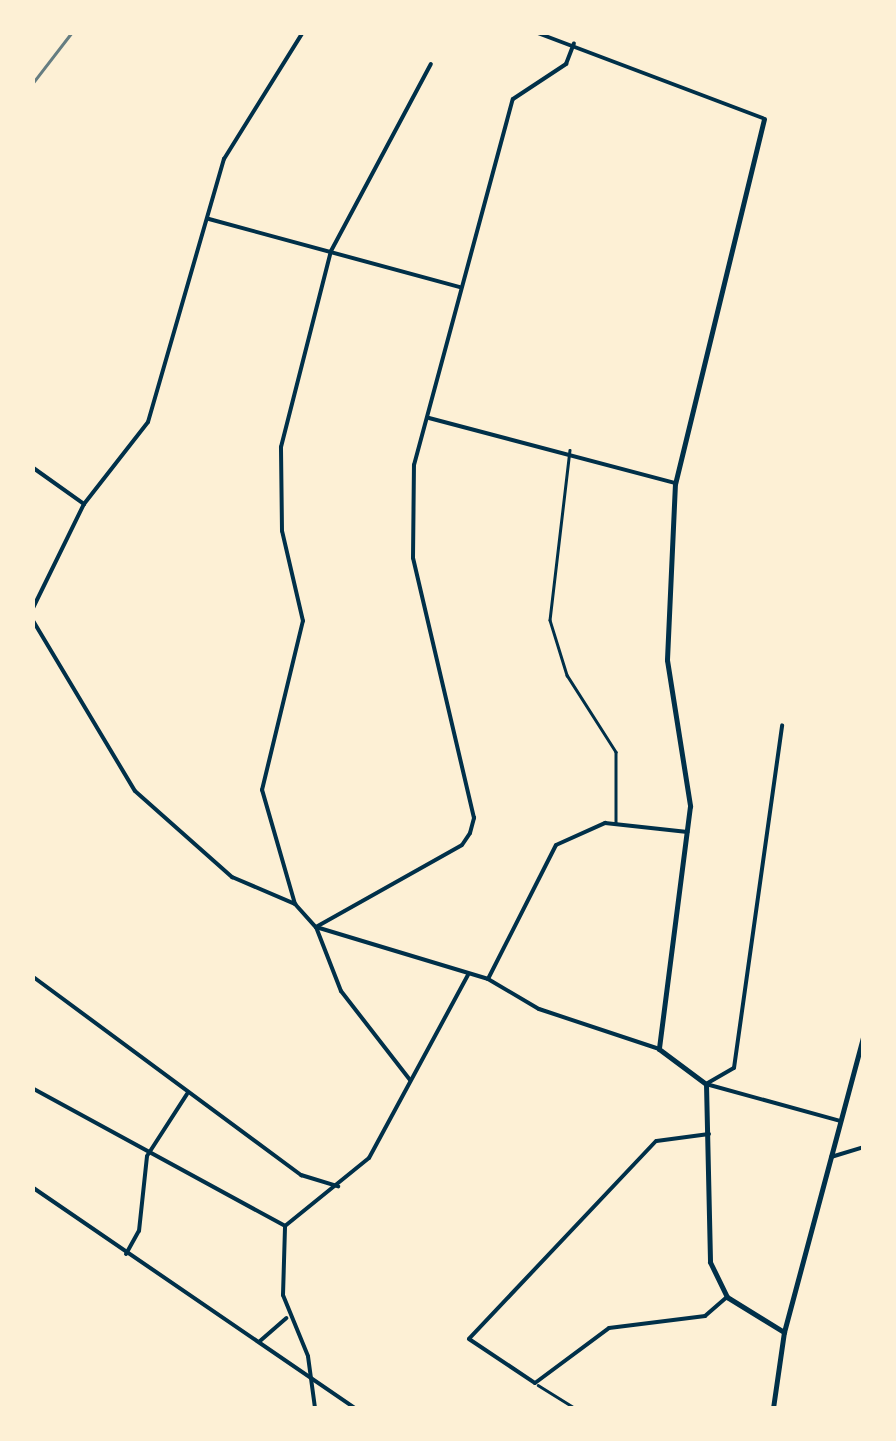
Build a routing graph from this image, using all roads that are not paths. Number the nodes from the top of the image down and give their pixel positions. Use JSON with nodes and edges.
{"nodes":[{"id":1,"x":302,"y":32,"type":"edge"},
{"id":2,"x":534,"y":32,"type":"edge"},
{"id":3,"x":574,"y":43,"type":"junction"},
{"id":4,"x":431,"y":64,"type":"dead end"},
{"id":5,"x":764,"y":119,"type":"joint"},
{"id":6,"x":208,"y":219,"type":"junction"},
{"id":7,"x":331,"y":251,"type":"junction"},
{"id":8,"x":460,"y":287,"type":"junction"},
{"id":9,"x":427,"y":418,"type":"junction"},
{"id":10,"x":570,"y":450,"type":"junction"},
{"id":11,"x":32,"y":467,"type":"edge"},
{"id":12,"x":675,"y":483,"type":"junction"},
{"id":13,"x":84,"y":504,"type":"junction"},
{"id":14,"x":32,"y":610,"type":"edge"},
{"id":15,"x":32,"y":619,"type":"edge"},
{"id":16,"x":782,"y":725,"type":"dead end"},
{"id":17,"x":616,"y":822,"type":"junction"},
{"id":18,"x":688,"y":832,"type":"junction"},
{"id":19,"x":295,"y":904,"type":"junction"},
{"id":20,"x":316,"y":927,"type":"junction"},
{"id":21,"x":468,"y":975,"type":"junction"},
{"id":22,"x":32,"y":976,"type":"edge"},
{"id":23,"x":488,"y":978,"type":"junction"},
{"id":24,"x":864,"y":1033,"type":"edge"},
{"id":25,"x":659,"y":1049,"type":"junction"},
{"id":26,"x":410,"y":1080,"type":"junction"},
{"id":27,"x":706,"y":1084,"type":"junction"},
{"id":28,"x":32,"y":1088,"type":"edge"},
{"id":29,"x":188,"y":1093,"type":"junction"},
{"id":30,"x":840,"y":1121,"type":"junction"},
{"id":31,"x":709,"y":1134,"type":"junction"},
{"id":32,"x":864,"y":1146,"type":"edge"},
{"id":33,"x":147,"y":1156,"type":"junction"},
{"id":34,"x":831,"y":1157,"type":"junction"},
{"id":35,"x":338,"y":1186,"type":"junction"},
{"id":36,"x":32,"y":1187,"type":"edge"},
{"id":37,"x":285,"y":1226,"type":"junction"},
{"id":38,"x":126,"y":1254,"type":"junction"},
{"id":39,"x":727,"y":1297,"type":"junction"},
{"id":40,"x":288,"y":1316,"type":"junction"},
{"id":41,"x":784,"y":1332,"type":"junction"},
{"id":42,"x":260,"y":1341,"type":"junction"},
{"id":43,"x":313,"y":1379,"type":"junction"},
{"id":44,"x":535,"y":1383,"type":"junction"},
{"id":45,"x":315,"y":1408,"type":"edge"},
{"id":46,"x":355,"y":1408,"type":"edge"},
{"id":47,"x":574,"y":1408,"type":"edge"},
{"id":48,"x":773,"y":1408,"type":"edge"}],
"edges":[{"from":1,"to":6,"type":"street"},
{"from":2,"to":3,"type":"street"},
{"from":3,"to":5,"type":"street"},
{"from":3,"to":8,"type":"street"},
{"from":4,"to":7,"type":"street"},
{"from":5,"to":12,"type":"street"},
{"from":6,"to":7,"type":"street"},
{"from":6,"to":13,"type":"street"},
{"from":7,"to":8,"type":"street"},
{"from":7,"to":19,"type":"street"},
{"from":8,"to":9,"type":"street"},
{"from":9,"to":10,"type":"street"},
{"from":9,"to":20,"type":"street"},
{"from":10,"to":12,"type":"street"},
{"from":10,"to":17,"type":"lane"},
{"from":11,"to":13,"type":"street"},
{"from":12,"to":18,"type":"street"},
{"from":13,"to":14,"type":"street"},
{"from":15,"to":19,"type":"street"},
{"from":16,"to":27,"type":"street"},
{"from":17,"to":18,"type":"street"},
{"from":17,"to":23,"type":"street"},
{"from":18,"to":25,"type":"street"},
{"from":19,"to":20,"type":"street"},
{"from":20,"to":21,"type":"street"},
{"from":20,"to":26,"type":"street"},
{"from":21,"to":23,"type":"street"},
{"from":21,"to":26,"type":"street"},
{"from":22,"to":29,"type":"street"},
{"from":23,"to":25,"type":"street"},
{"from":24,"to":30,"type":"street"},
{"from":25,"to":27,"type":"street"},
{"from":26,"to":35,"type":"street"},
{"from":27,"to":30,"type":"street"},
{"from":27,"to":31,"type":"street"},
{"from":28,"to":33,"type":"street"},
{"from":29,"to":33,"type":"street"},
{"from":29,"to":35,"type":"street"},
{"from":30,"to":34,"type":"street"},
{"from":31,"to":39,"type":"street"},
{"from":31,"to":44,"type":"street"},
{"from":32,"to":34,"type":"street"},
{"from":33,"to":37,"type":"street"},
{"from":33,"to":38,"type":"street"},
{"from":34,"to":41,"type":"street"},
{"from":35,"to":37,"type":"street"},
{"from":36,"to":38,"type":"street"},
{"from":37,"to":40,"type":"street"},
{"from":38,"to":42,"type":"street"},
{"from":39,"to":41,"type":"street"},
{"from":39,"to":44,"type":"street"},
{"from":40,"to":42,"type":"street"},
{"from":40,"to":43,"type":"street"},
{"from":41,"to":48,"type":"street"},
{"from":42,"to":43,"type":"street"},
{"from":43,"to":45,"type":"street"},
{"from":43,"to":46,"type":"street"},
{"from":44,"to":47,"type":"lane"}]}
